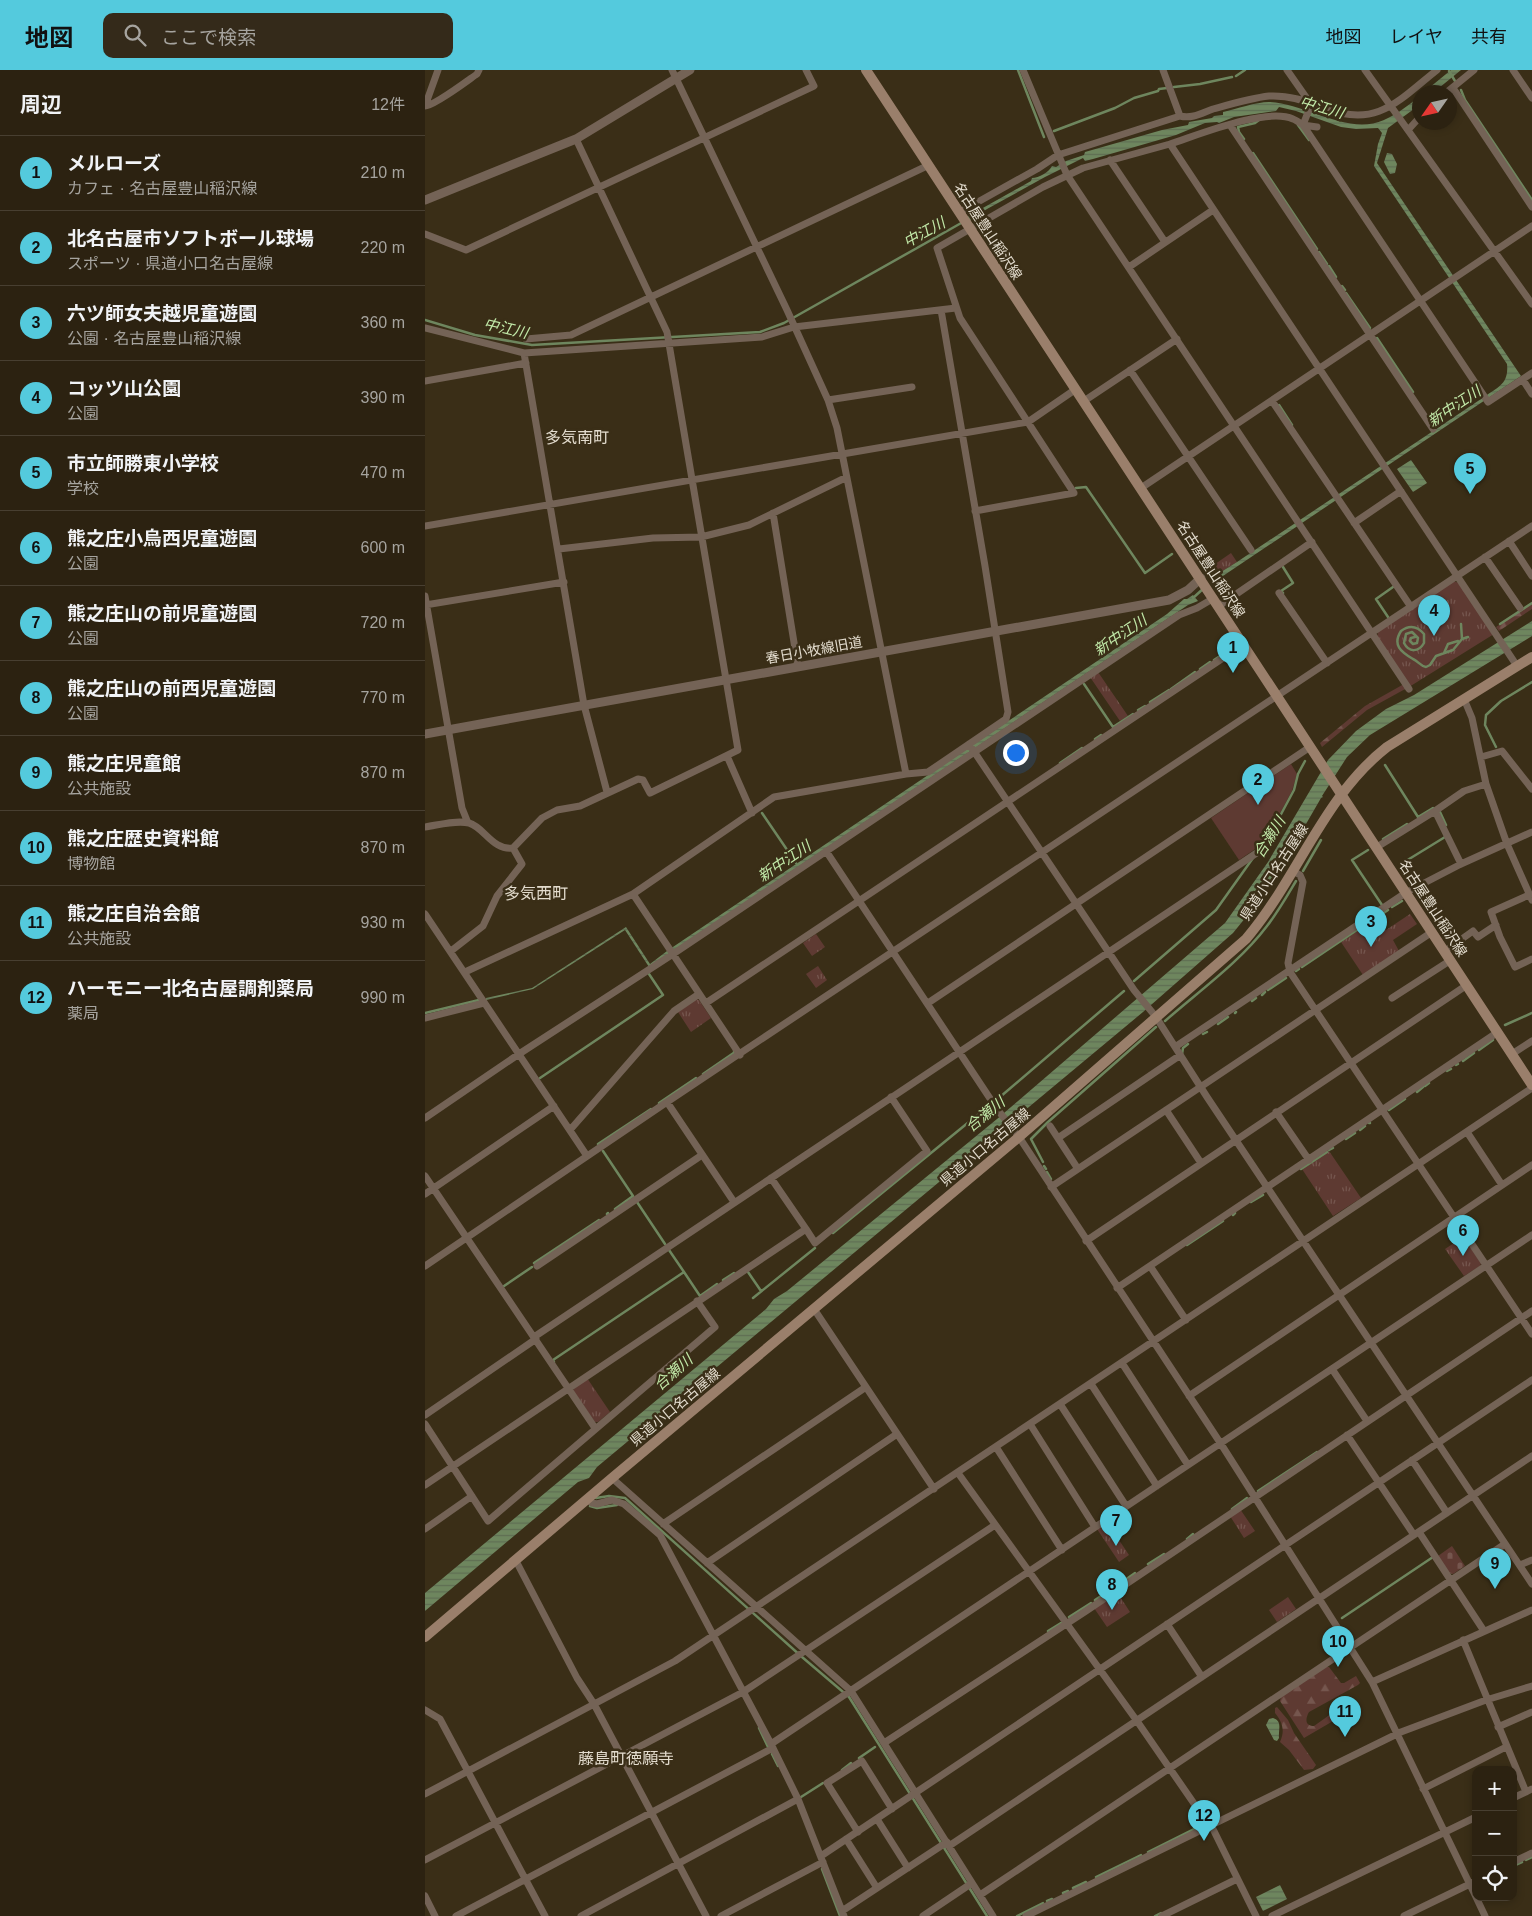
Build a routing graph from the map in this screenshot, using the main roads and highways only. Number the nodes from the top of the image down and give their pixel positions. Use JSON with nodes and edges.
{"nodes":[{"id":1,"x":866,"y":70,"type":"edge"},
{"id":2,"x":1532,"y":657,"type":"edge"},
{"id":3,"x":1341,"y":793,"type":"junction"},
{"id":4,"x":1532,"y":1086,"type":"edge"},
{"id":5,"x":425,"y":1637,"type":"edge"}],
"edges":[{"from":1,"to":3,"type":"main road","name":"名古屋豊山稲沢線"},
{"from":2,"to":3,"type":"main road","name":"県道小口名古屋線"},
{"from":3,"to":4,"type":"main road","name":"名古屋豊山稲沢線"},
{"from":3,"to":5,"type":"main road","name":"県道小口名古屋線"}]}
